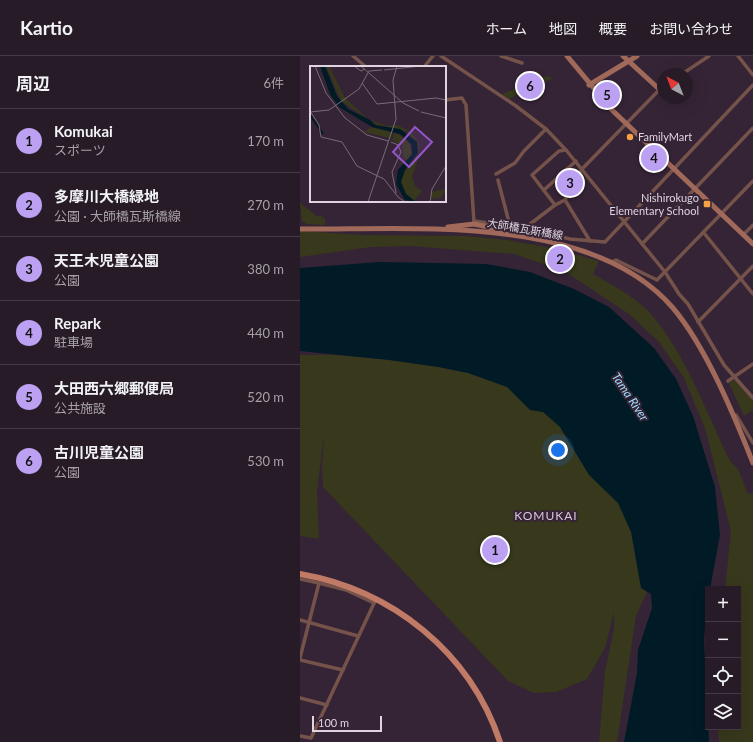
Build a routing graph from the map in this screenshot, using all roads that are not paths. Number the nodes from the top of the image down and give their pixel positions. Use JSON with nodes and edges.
{"nodes":[{"id":1,"x":353,"y":56,"type":"edge"},
{"id":2,"x":433,"y":56,"type":"edge"},
{"id":3,"x":441,"y":56,"type":"edge"},
{"id":4,"x":567,"y":56,"type":"edge"},
{"id":5,"x":623,"y":56,"type":"edge"},
{"id":6,"x":637,"y":56,"type":"edge"},
{"id":7,"x":709,"y":56,"type":"edge"},
{"id":8,"x":738,"y":56,"type":"edge"},
{"id":9,"x":504,"y":57,"type":"edge"},
{"id":10,"x":629,"y":61,"type":"junction"},
{"id":11,"x":522,"y":63,"type":"dead end"},
{"id":12,"x":365,"y":66,"type":"edge"},
{"id":13,"x":425,"y":66,"type":"edge"},
{"id":14,"x":691,"y":68,"type":"edge"},
{"id":15,"x":753,"y":75,"type":"edge"},
{"id":16,"x":657,"y":84,"type":"edge"},
{"id":17,"x":589,"y":85,"type":"junction"},
{"id":18,"x":753,"y":86,"type":"edge"},
{"id":19,"x":657,"y":91,"type":"edge"},
{"id":20,"x":446,"y":100,"type":"edge"},
{"id":21,"x":468,"y":117,"type":"junction"},
{"id":22,"x":473,"y":117,"type":"dead end"},
{"id":23,"x":626,"y":124,"type":"junction"},
{"id":24,"x":753,"y":128,"type":"edge"},
{"id":25,"x":546,"y":129,"type":"junction"},
{"id":26,"x":566,"y":150,"type":"junction"},
{"id":27,"x":576,"y":161,"type":"junction"},
{"id":28,"x":582,"y":169,"type":"junction"},
{"id":29,"x":673,"y":169,"type":"junction"},
{"id":30,"x":496,"y":174,"type":"dead end"},
{"id":31,"x":498,"y":180,"type":"dead end"},
{"id":32,"x":753,"y":181,"type":"edge"},
{"id":33,"x":695,"y":189,"type":"junction"},
{"id":34,"x":544,"y":190,"type":"junction"},
{"id":35,"x":565,"y":200,"type":"junction"},
{"id":36,"x":555,"y":205,"type":"junction"},
{"id":37,"x":721,"y":214,"type":"junction"},
{"id":38,"x":624,"y":222,"type":"junction"},
{"id":39,"x":474,"y":223,"type":"junction"},
{"id":40,"x":753,"y":224,"type":"edge"},
{"id":41,"x":510,"y":226,"type":"junction"},
{"id":42,"x":525,"y":228,"type":"junction"},
{"id":43,"x":300,"y":229,"type":"edge"},
{"id":44,"x":426,"y":229,"type":"junction"},
{"id":45,"x":704,"y":233,"type":"junction"},
{"id":46,"x":504,"y":234,"type":"junction"},
{"id":47,"x":743,"y":235,"type":"junction"},
{"id":48,"x":590,"y":242,"type":"junction"},
{"id":49,"x":642,"y":244,"type":"junction"},
{"id":50,"x":753,"y":244,"type":"edge"},
{"id":51,"x":611,"y":262,"type":"junction"},
{"id":52,"x":753,"y":266,"type":"edge"},
{"id":53,"x":665,"y":272,"type":"junction"},
{"id":54,"x":740,"y":279,"type":"junction"},
{"id":55,"x":753,"y":294,"type":"edge"},
{"id":56,"x":698,"y":322,"type":"junction"},
{"id":57,"x":753,"y":364,"type":"edge"},
{"id":58,"x":734,"y":377,"type":"junction"},
{"id":59,"x":728,"y":381,"type":"dead end"},
{"id":60,"x":753,"y":398,"type":"edge"},
{"id":61,"x":733,"y":416,"type":"junction"},
{"id":62,"x":753,"y":443,"type":"edge"},
{"id":63,"x":753,"y":463,"type":"edge"},
{"id":64,"x":300,"y":574,"type":"edge"},
{"id":65,"x":300,"y":579,"type":"edge"},
{"id":66,"x":319,"y":583,"type":"junction"},
{"id":67,"x":375,"y":601,"type":"junction"},
{"id":68,"x":300,"y":620,"type":"edge"},
{"id":69,"x":310,"y":621,"type":"junction"},
{"id":70,"x":358,"y":636,"type":"junction"},
{"id":71,"x":300,"y":659,"type":"edge"},
{"id":72,"x":343,"y":670,"type":"junction"},
{"id":73,"x":300,"y":698,"type":"edge"},
{"id":74,"x":326,"y":705,"type":"junction"},
{"id":75,"x":300,"y":736,"type":"edge"},
{"id":76,"x":311,"y":740,"type":"edge"},
{"id":77,"x":500,"y":742,"type":"edge"}],
"edges":[{"from":1,"to":12,"type":"street"},
{"from":2,"to":13,"type":"street"},
{"from":3,"to":25,"type":"street"},
{"from":4,"to":17,"type":"street"},
{"from":5,"to":10,"type":"street"},
{"from":6,"to":10,"type":"street"},
{"from":7,"to":14,"type":"street"},
{"from":8,"to":15,"type":"street"},
{"from":9,"to":11,"type":"street"},
{"from":10,"to":16,"type":"street"},
{"from":10,"to":17,"type":"street"},
{"from":17,"to":23,"type":"street"},
{"from":18,"to":29,"type":"street"},
{"from":19,"to":23,"type":"street"},
{"from":20,"to":21,"type":"street"},
{"from":21,"to":22,"type":"street"},
{"from":21,"to":39,"type":"street"},
{"from":23,"to":28,"type":"street"},
{"from":23,"to":29,"type":"street"},
{"from":24,"to":33,"type":"street"},
{"from":25,"to":26,"type":"street"},
{"from":25,"to":30,"type":"street"},
{"from":26,"to":27,"type":"street"},
{"from":26,"to":34,"type":"street"},
{"from":27,"to":28,"type":"street"},
{"from":27,"to":34,"type":"street"},
{"from":28,"to":35,"type":"street"},
{"from":28,"to":38,"type":"street"},
{"from":29,"to":33,"type":"street"},
{"from":29,"to":38,"type":"street"},
{"from":31,"to":41,"type":"street"},
{"from":32,"to":37,"type":"street"},
{"from":33,"to":37,"type":"street"},
{"from":33,"to":49,"type":"street"},
{"from":34,"to":36,"type":"street"},
{"from":35,"to":36,"type":"street"},
{"from":35,"to":48,"type":"street"},
{"from":36,"to":42,"type":"street"},
{"from":37,"to":45,"type":"street"},
{"from":37,"to":47,"type":"street"},
{"from":38,"to":48,"type":"street"},
{"from":38,"to":49,"type":"street"},
{"from":39,"to":41,"type":"street"},
{"from":39,"to":44,"type":"street"},
{"from":39,"to":46,"type":"street"},
{"from":40,"to":47,"type":"street"},
{"from":41,"to":42,"type":"street"},
{"from":42,"to":48,"type":"street"},
{"from":43,"to":44,"type":"street","name":"大師橋瓦斯橋線"},
{"from":44,"to":46,"type":"street","name":"大師橋瓦斯橋線"},
{"from":45,"to":53,"type":"street"},
{"from":45,"to":54,"type":"street"},
{"from":46,"to":51,"type":"street","name":"大師橋瓦斯橋線"},
{"from":47,"to":50,"type":"street"},
{"from":49,"to":53,"type":"street"},
{"from":51,"to":53,"type":"street"},
{"from":51,"to":61,"type":"street","name":"大師橋瓦斯橋線"},
{"from":52,"to":54,"type":"street"},
{"from":53,"to":56,"type":"street"},
{"from":54,"to":55,"type":"street"},
{"from":54,"to":56,"type":"street"},
{"from":56,"to":58,"type":"street"},
{"from":57,"to":58,"type":"street"},
{"from":58,"to":59,"type":"street"},
{"from":58,"to":60,"type":"street"},
{"from":61,"to":62,"type":"street"},
{"from":61,"to":63,"type":"street","name":"大師橋瓦斯橋線"},
{"from":64,"to":67,"type":"main road"},
{"from":65,"to":66,"type":"street"},
{"from":66,"to":67,"type":"street"},
{"from":66,"to":69,"type":"street"},
{"from":67,"to":70,"type":"street"},
{"from":67,"to":77,"type":"main road"},
{"from":68,"to":69,"type":"street"},
{"from":69,"to":70,"type":"street"},
{"from":69,"to":71,"type":"street"},
{"from":70,"to":72,"type":"street"},
{"from":71,"to":72,"type":"street"},
{"from":72,"to":74,"type":"street"},
{"from":73,"to":74,"type":"street"},
{"from":74,"to":76,"type":"street"},
{"from":75,"to":76,"type":"street"}]}
